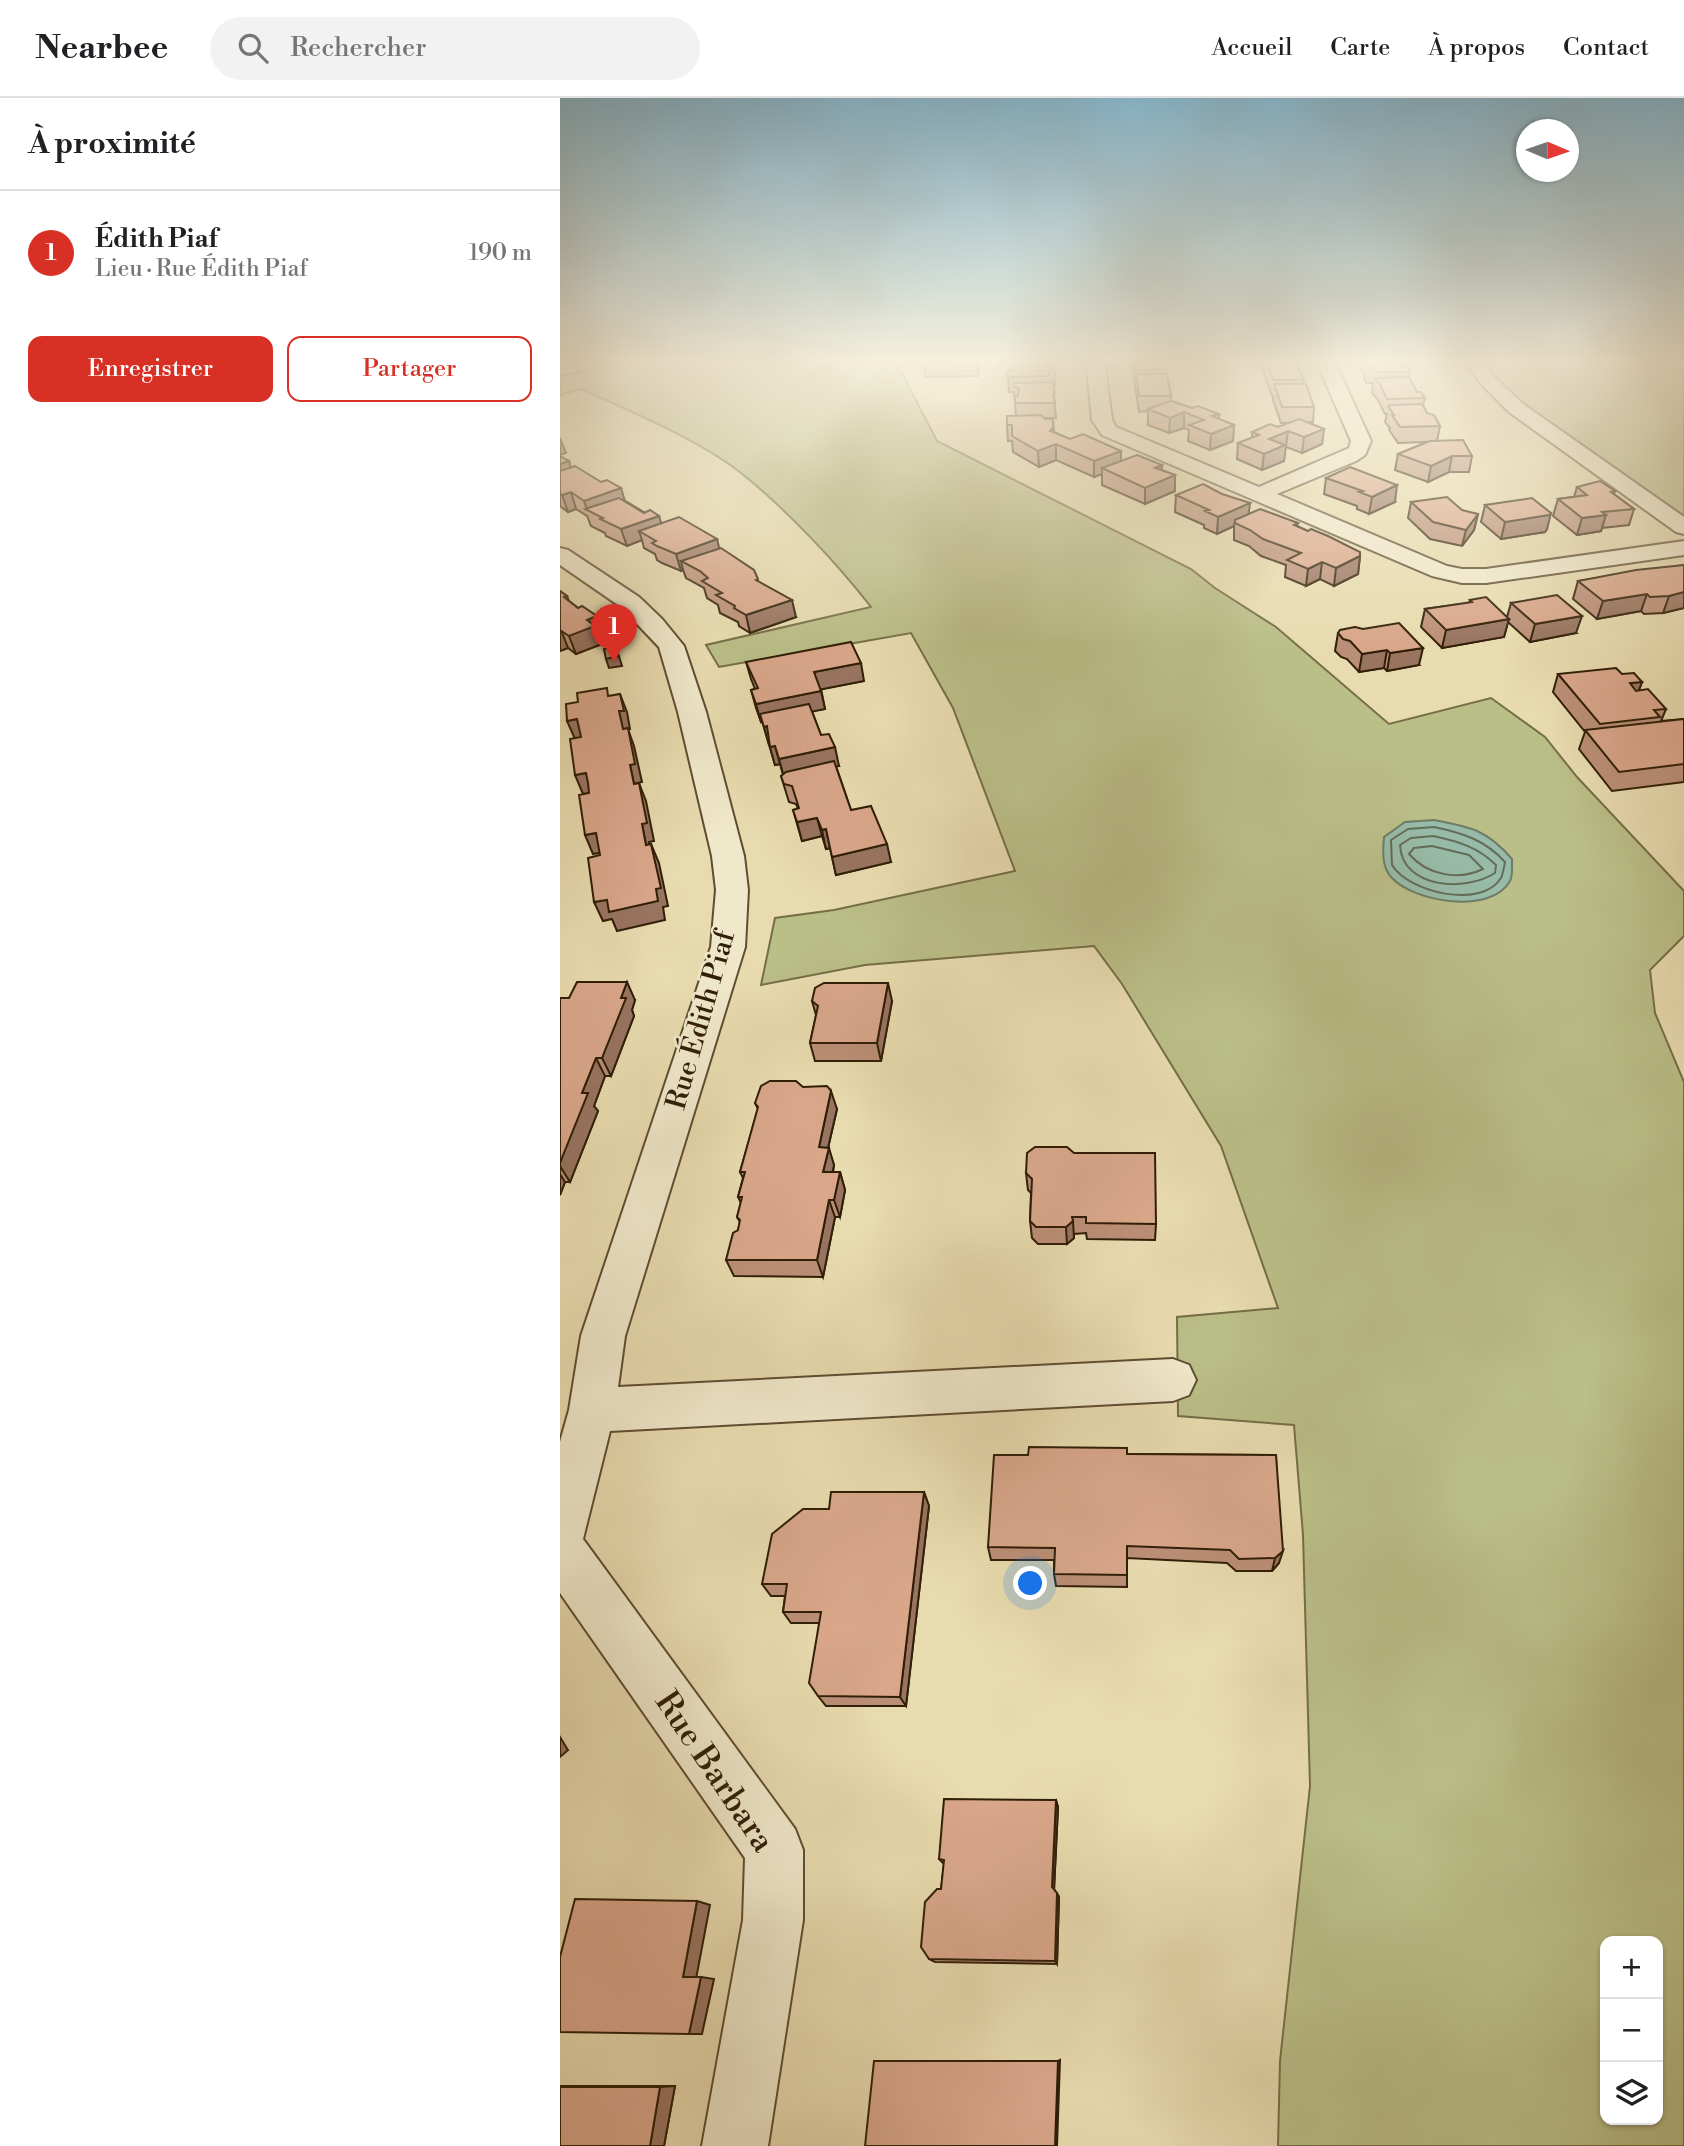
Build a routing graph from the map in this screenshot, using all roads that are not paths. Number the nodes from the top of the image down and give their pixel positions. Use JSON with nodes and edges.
{"nodes":[{"id":1,"x":1163,"y":454,"type":"edge"},
{"id":2,"x":1353,"y":454,"type":"edge"},
{"id":3,"x":1580,"y":454,"type":"edge"},
{"id":4,"x":1258,"y":495,"type":"junction"},
{"id":5,"x":1684,"y":527,"type":"edge"},
{"id":6,"x":1684,"y":548,"type":"edge"},
{"id":7,"x":560,"y":555,"type":"edge"},
{"id":8,"x":1173,"y":1380,"type":"dead end"},
{"id":9,"x":592,"y":1410,"type":"junction"},
{"id":10,"x":560,"y":1534,"type":"edge"},
{"id":11,"x":560,"y":1550,"type":"edge"},
{"id":12,"x":735,"y":2146,"type":"edge"}],
"edges":[{"from":1,"to":4,"type":"street"},
{"from":2,"to":4,"type":"street"},
{"from":3,"to":5,"type":"street"},
{"from":4,"to":6,"type":"street"},
{"from":7,"to":9,"type":"street","name":"Rue Édith Piaf"},
{"from":8,"to":9,"type":"street"},
{"from":9,"to":10,"type":"street","name":"Rue Édith Piaf"},
{"from":11,"to":12,"type":"street","name":"Rue Barbara"}]}
